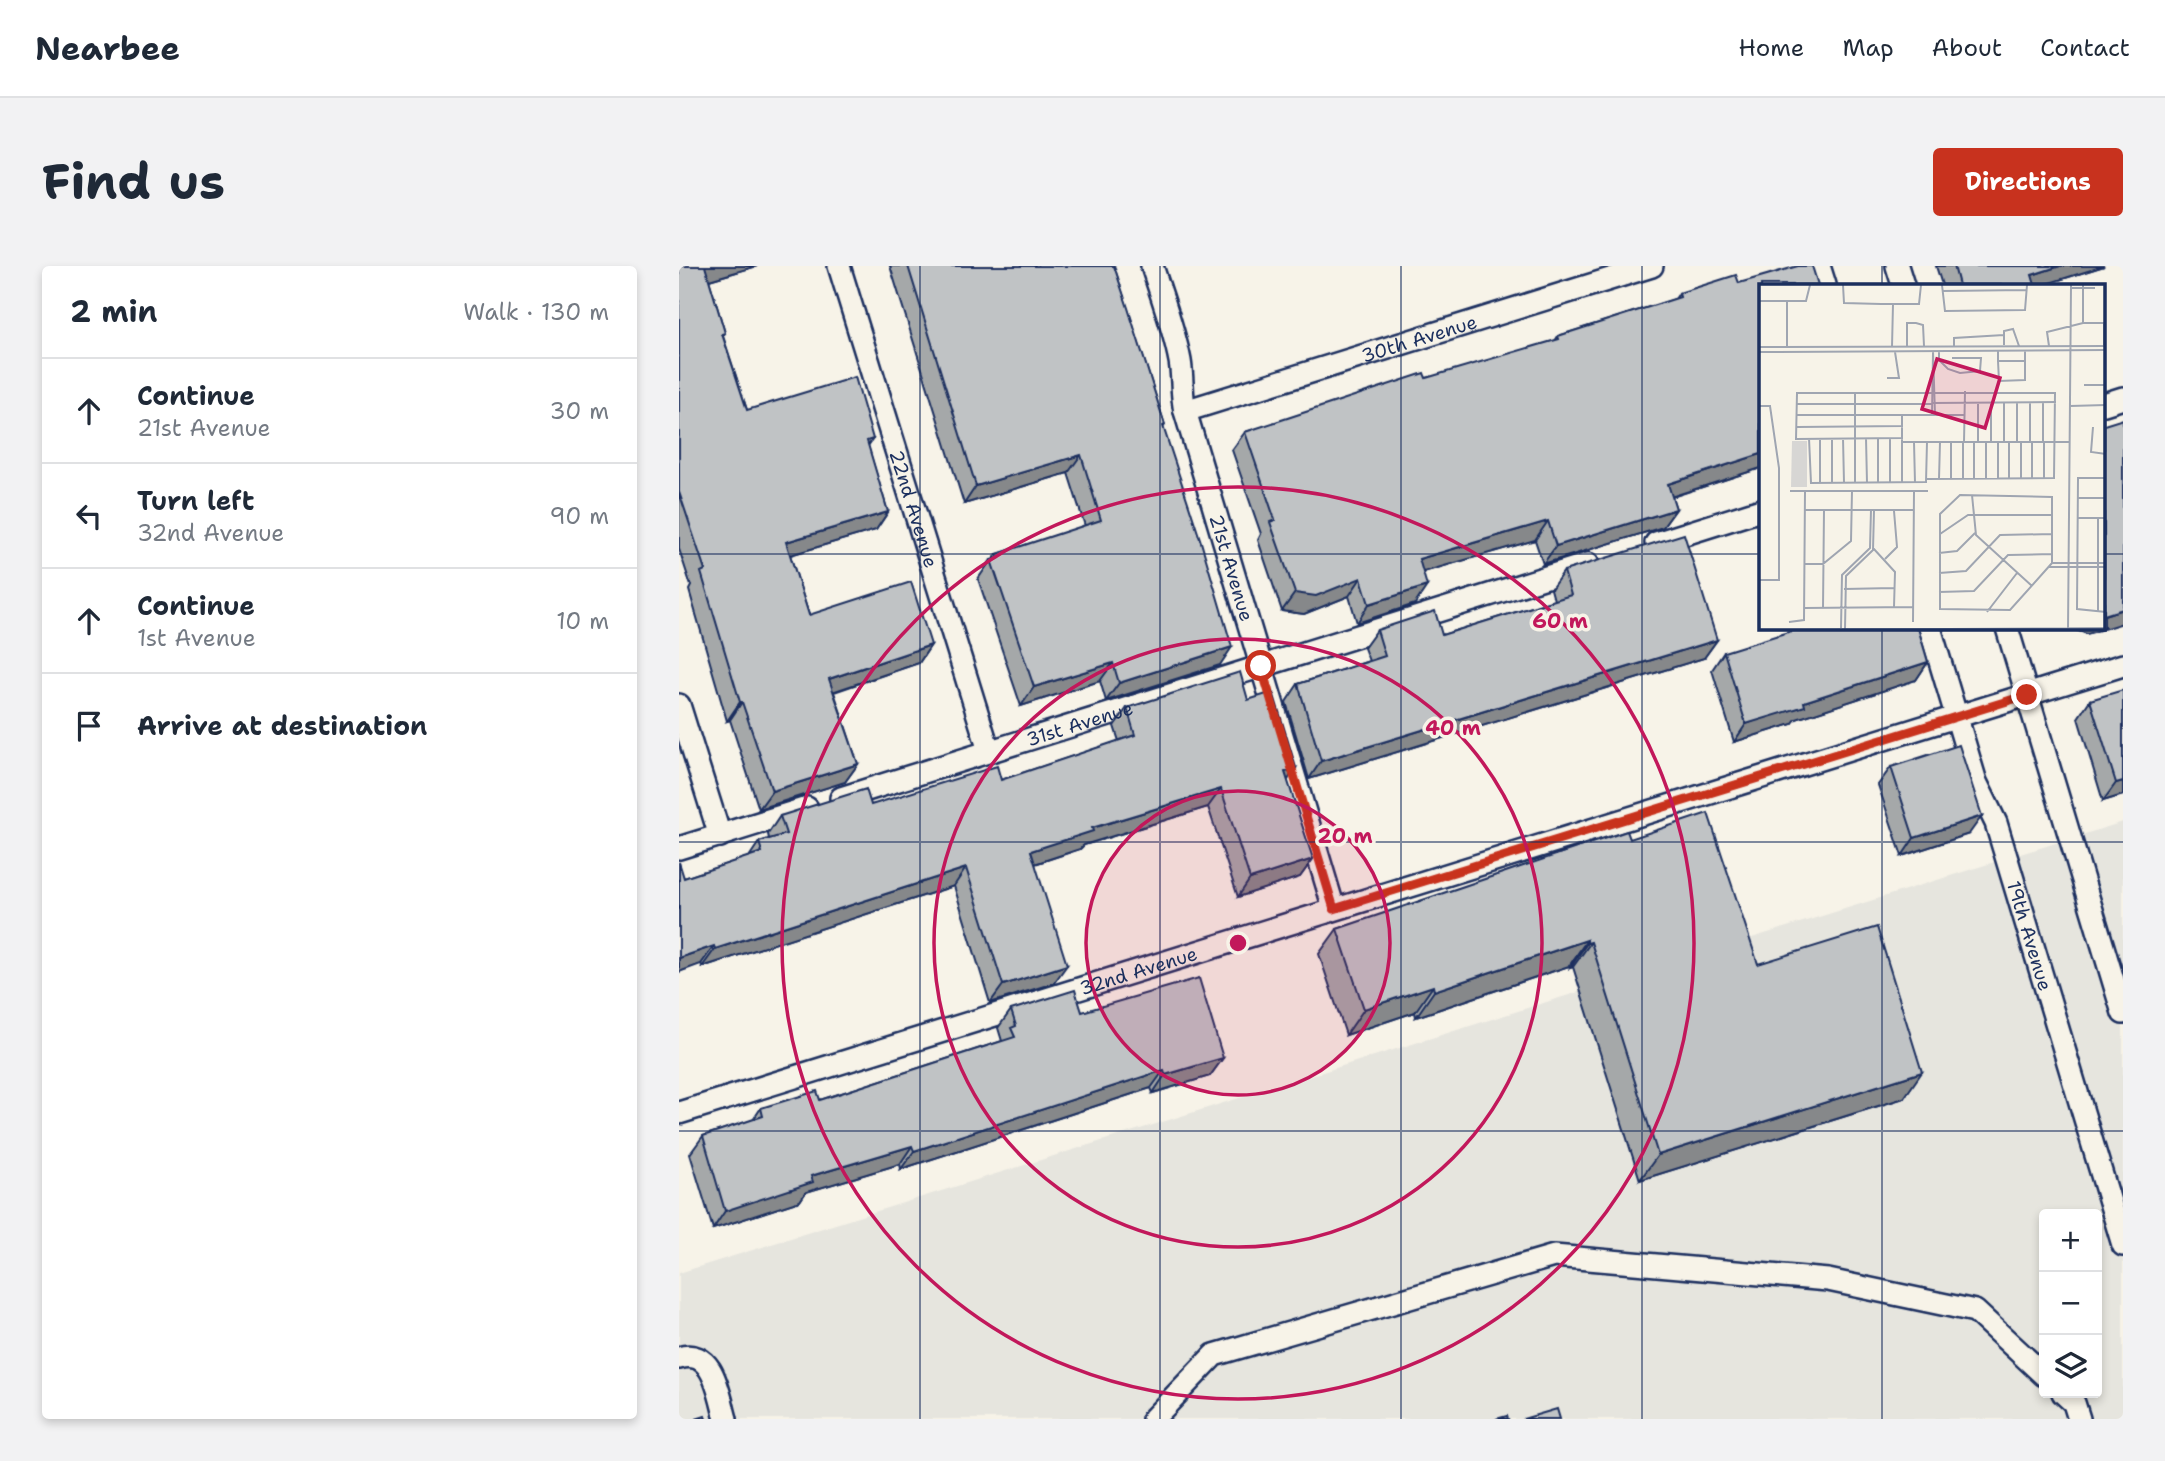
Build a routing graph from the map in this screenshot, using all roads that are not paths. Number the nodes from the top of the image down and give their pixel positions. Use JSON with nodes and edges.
{"nodes":[{"id":1,"x":839,"y":266,"type":"edge"},
{"id":2,"x":1152,"y":266,"type":"edge"},
{"id":3,"x":1651,"y":266,"type":"edge"},
{"id":4,"x":1819,"y":266,"type":"edge"},
{"id":5,"x":1897,"y":266,"type":"edge"},
{"id":6,"x":1825,"y":284,"type":"edge"},
{"id":7,"x":1903,"y":284,"type":"edge"},
{"id":8,"x":2123,"y":398,"type":"edge"},
{"id":9,"x":2105,"y":404,"type":"edge"},
{"id":10,"x":1185,"y":411,"type":"junction"},
{"id":11,"x":1759,"y":511,"type":"edge"},
{"id":12,"x":1642,"y":547,"type":"edge"},
{"id":13,"x":1603,"y":559,"type":"edge"},
{"id":14,"x":1931,"y":630,"type":"edge"},
{"id":15,"x":2008,"y":630,"type":"edge"},
{"id":16,"x":2123,"y":665,"type":"edge"},
{"id":17,"x":1261,"y":666,"type":"junction"},
{"id":18,"x":2027,"y":695,"type":"junction"},
{"id":19,"x":679,"y":705,"type":"edge"},
{"id":20,"x":1958,"y":717,"type":"junction"},
{"id":21,"x":989,"y":751,"type":"junction"},
{"id":22,"x":720,"y":836,"type":"junction"},
{"id":23,"x":679,"y":848,"type":"edge"},
{"id":24,"x":1334,"y":909,"type":"junction"},
{"id":25,"x":2123,"y":1013,"type":"edge"},
{"id":26,"x":679,"y":1113,"type":"edge"},
{"id":27,"x":2123,"y":1245,"type":"edge"},
{"id":28,"x":679,"y":1358,"type":"edge"},
{"id":29,"x":2039,"y":1370,"type":"edge"},
{"id":30,"x":2069,"y":1398,"type":"edge"},
{"id":31,"x":726,"y":1419,"type":"edge"},
{"id":32,"x":1153,"y":1419,"type":"edge"},
{"id":33,"x":2079,"y":1419,"type":"edge"}],
"edges":[{"from":1,"to":21,"type":"lane","name":"22nd Avenue"},
{"from":2,"to":10,"type":"lane","name":"21st Avenue"},
{"from":3,"to":10,"type":"lane","name":"30th Avenue"},
{"from":4,"to":6,"type":"lane"},
{"from":5,"to":7,"type":"lane"},
{"from":8,"to":9,"type":"lane"},
{"from":10,"to":17,"type":"lane","name":"21st Avenue"},
{"from":11,"to":12,"type":"lane"},
{"from":13,"to":17,"type":"lane","name":"31st Avenue"},
{"from":14,"to":20,"type":"lane","name":"19th Avenue"},
{"from":15,"to":18,"type":"lane"},
{"from":16,"to":18,"type":"lane","name":"32nd Avenue"},
{"from":17,"to":21,"type":"lane","name":"31st Avenue"},
{"from":17,"to":24,"type":"lane","name":"21st Avenue"},
{"from":18,"to":20,"type":"lane","name":"32nd Avenue"},
{"from":18,"to":25,"type":"lane"},
{"from":19,"to":22,"type":"lane"},
{"from":20,"to":24,"type":"lane","name":"32nd Avenue"},
{"from":20,"to":27,"type":"lane","name":"19th Avenue"},
{"from":21,"to":22,"type":"lane","name":"31st Avenue"},
{"from":22,"to":23,"type":"lane","name":"31st Avenue"},
{"from":24,"to":26,"type":"lane","name":"32nd Avenue"},
{"from":28,"to":31,"type":"lane"},
{"from":29,"to":32,"type":"lane"},
{"from":30,"to":33,"type":"lane"}]}
